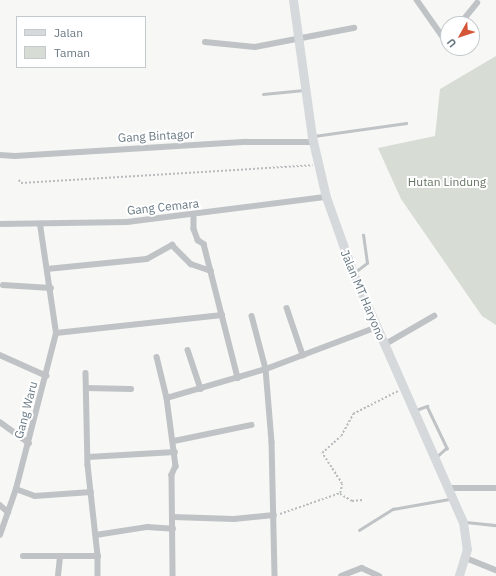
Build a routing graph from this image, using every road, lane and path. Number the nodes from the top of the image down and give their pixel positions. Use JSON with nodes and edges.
{"nodes":[{"id":1,"x":293,"y":0,"type":"edge"},
{"id":2,"x":417,"y":0,"type":"edge"},
{"id":3,"x":477,"y":2,"type":"dead end"},
{"id":4,"x":466,"y":16,"type":"edge"},
{"id":5,"x":354,"y":28,"type":"dead end"},
{"id":6,"x":440,"y":31,"type":"edge"},
{"id":7,"x":298,"y":39,"type":"junction"},
{"id":8,"x":206,"y":42,"type":"dead end"},
{"id":9,"x":305,"y":90,"type":"junction"},
{"id":10,"x":263,"y":94,"type":"dead end"},
{"id":11,"x":406,"y":123,"type":"dead end"},
{"id":12,"x":312,"y":139,"type":"junction"},
{"id":13,"x":0,"y":155,"type":"edge"},
{"id":14,"x":318,"y":165,"type":"junction"},
{"id":15,"x":19,"y":180,"type":"dead end"},
{"id":16,"x":326,"y":197,"type":"junction"},
{"id":17,"x":194,"y":215,"type":"junction"},
{"id":18,"x":0,"y":224,"type":"edge"},
{"id":19,"x":40,"y":224,"type":"junction"},
{"id":20,"x":363,"y":235,"type":"dead end"},
{"id":21,"x":47,"y":269,"type":"junction"},
{"id":22,"x":211,"y":271,"type":"junction"},
{"id":23,"x":353,"y":273,"type":"junction"},
{"id":24,"x":3,"y":286,"type":"dead end"},
{"id":25,"x":50,"y":288,"type":"junction"},
{"id":26,"x":287,"y":308,"type":"dead end"},
{"id":27,"x":222,"y":314,"type":"junction"},
{"id":28,"x":252,"y":316,"type":"dead end"},
{"id":29,"x":434,"y":316,"type":"dead end"},
{"id":30,"x":377,"y":327,"type":"junction"},
{"id":31,"x":56,"y":333,"type":"junction"},
{"id":32,"x":384,"y":345,"type":"junction"},
{"id":33,"x":188,"y":350,"type":"dead end"},
{"id":34,"x":303,"y":354,"type":"junction"},
{"id":35,"x":0,"y":355,"type":"edge"},
{"id":36,"x":157,"y":357,"type":"dead end"},
{"id":37,"x":266,"y":369,"type":"junction"},
{"id":38,"x":86,"y":373,"type":"dead end"},
{"id":39,"x":47,"y":376,"type":"junction"},
{"id":40,"x":238,"y":378,"type":"junction"},
{"id":41,"x":86,"y":388,"type":"junction"},
{"id":42,"x":404,"y":388,"type":"junction"},
{"id":43,"x":131,"y":389,"type":"dead end"},
{"id":44,"x":202,"y":389,"type":"junction"},
{"id":45,"x":167,"y":398,"type":"junction"},
{"id":46,"x":413,"y":411,"type":"junction"},
{"id":47,"x":0,"y":422,"type":"edge"},
{"id":48,"x":251,"y":426,"type":"dead end"},
{"id":49,"x":174,"y":441,"type":"junction"},
{"id":50,"x":29,"y":443,"type":"junction"},
{"id":51,"x":175,"y":452,"type":"junction"},
{"id":52,"x":88,"y":457,"type":"junction"},
{"id":53,"x":435,"y":459,"type":"junction"},
{"id":54,"x":447,"y":488,"type":"junction"},
{"id":55,"x":496,"y":488,"type":"edge"},
{"id":56,"x":16,"y":489,"type":"junction"},
{"id":57,"x":91,"y":492,"type":"junction"},
{"id":58,"x":340,"y":493,"type":"junction"},
{"id":59,"x":453,"y":499,"type":"junction"},
{"id":60,"x":363,"y":500,"type":"dead end"},
{"id":61,"x":0,"y":505,"type":"edge"},
{"id":62,"x":8,"y":512,"type":"junction"},
{"id":63,"x":274,"y":515,"type":"junction"},
{"id":64,"x":173,"y":517,"type":"junction"},
{"id":65,"x":463,"y":522,"type":"junction"},
{"id":66,"x":496,"y":525,"type":"edge"},
{"id":67,"x":173,"y":529,"type":"junction"},
{"id":68,"x":359,"y":530,"type":"dead end"},
{"id":69,"x":0,"y":535,"type":"edge"},
{"id":70,"x":96,"y":535,"type":"junction"},
{"id":71,"x":23,"y":556,"type":"dead end"},
{"id":72,"x":98,"y":556,"type":"junction"},
{"id":73,"x":60,"y":558,"type":"junction"},
{"id":74,"x":466,"y":558,"type":"junction"},
{"id":75,"x":496,"y":570,"type":"edge"},
{"id":76,"x":58,"y":576,"type":"edge"},
{"id":77,"x":98,"y":576,"type":"edge"},
{"id":78,"x":173,"y":576,"type":"edge"},
{"id":79,"x":275,"y":576,"type":"edge"},
{"id":80,"x":340,"y":576,"type":"edge"},
{"id":81,"x":379,"y":576,"type":"edge"},
{"id":82,"x":459,"y":576,"type":"edge"}],
"edges":[{"from":1,"to":7,"type":"main road","name":"Jalan MT Haryono"},
{"from":2,"to":6,"type":"street"},
{"from":3,"to":4,"type":"street"},
{"from":5,"to":7,"type":"street"},
{"from":7,"to":8,"type":"street"},
{"from":7,"to":9,"type":"main road","name":"Jalan MT Haryono"},
{"from":9,"to":10,"type":"lane"},
{"from":9,"to":12,"type":"main road","name":"Jalan MT Haryono"},
{"from":11,"to":12,"type":"lane"},
{"from":12,"to":13,"type":"street","name":"Gang Bintagor"},
{"from":12,"to":14,"type":"main road","name":"Jalan MT Haryono"},
{"from":14,"to":15,"type":"path"},
{"from":14,"to":16,"type":"main road","name":"Jalan MT Haryono"},
{"from":16,"to":17,"type":"street","name":"Gang Cemara"},
{"from":16,"to":23,"type":"main road","name":"Jalan MT Haryono"},
{"from":17,"to":19,"type":"street","name":"Gang Cemara"},
{"from":17,"to":22,"type":"street"},
{"from":18,"to":19,"type":"street","name":"Gang Cemara"},
{"from":19,"to":21,"type":"street"},
{"from":20,"to":23,"type":"lane"},
{"from":21,"to":22,"type":"street"},
{"from":21,"to":25,"type":"street","name":"Gang Waru"},
{"from":22,"to":27,"type":"street"},
{"from":23,"to":30,"type":"main road","name":"Jalan MT Haryono"},
{"from":24,"to":25,"type":"street"},
{"from":25,"to":31,"type":"street","name":"Gang Waru"},
{"from":26,"to":34,"type":"street"},
{"from":27,"to":31,"type":"street"},
{"from":27,"to":40,"type":"street"},
{"from":28,"to":37,"type":"street"},
{"from":29,"to":32,"type":"street"},
{"from":30,"to":32,"type":"main road","name":"Jalan MT Haryono"},
{"from":30,"to":34,"type":"street"},
{"from":31,"to":39,"type":"street","name":"Gang Waru"},
{"from":32,"to":42,"type":"main road","name":"Jalan MT Haryono"},
{"from":33,"to":44,"type":"street"},
{"from":34,"to":37,"type":"street"},
{"from":35,"to":39,"type":"street"},
{"from":36,"to":45,"type":"street"},
{"from":37,"to":40,"type":"street"},
{"from":37,"to":63,"type":"street"},
{"from":38,"to":41,"type":"street"},
{"from":39,"to":50,"type":"street","name":"Gang Waru"},
{"from":40,"to":44,"type":"street"},
{"from":41,"to":43,"type":"street"},
{"from":41,"to":52,"type":"street"},
{"from":42,"to":46,"type":"main road","name":"Jalan MT Haryono"},
{"from":42,"to":58,"type":"path"},
{"from":44,"to":45,"type":"street"},
{"from":45,"to":49,"type":"street"},
{"from":46,"to":53,"type":"main road","name":"Jalan MT Haryono"},
{"from":46,"to":53,"type":"lane"},
{"from":47,"to":50,"type":"street"},
{"from":48,"to":49,"type":"street"},
{"from":49,"to":51,"type":"street"},
{"from":50,"to":56,"type":"street","name":"Gang Waru"},
{"from":51,"to":52,"type":"street"},
{"from":51,"to":64,"type":"street"},
{"from":52,"to":57,"type":"street"},
{"from":53,"to":54,"type":"main road","name":"Jalan MT Haryono"},
{"from":54,"to":55,"type":"street"},
{"from":54,"to":59,"type":"main road","name":"Jalan MT Haryono"},
{"from":56,"to":57,"type":"street"},
{"from":56,"to":62,"type":"street","name":"Gang Waru"},
{"from":57,"to":70,"type":"street"},
{"from":58,"to":60,"type":"path"},
{"from":58,"to":63,"type":"path"},
{"from":59,"to":65,"type":"main road","name":"Jalan MT Haryono"},
{"from":59,"to":68,"type":"lane"},
{"from":61,"to":62,"type":"street"},
{"from":62,"to":69,"type":"street","name":"Gang Waru"},
{"from":63,"to":64,"type":"street"},
{"from":63,"to":79,"type":"street"},
{"from":64,"to":67,"type":"street"},
{"from":65,"to":66,"type":"lane"},
{"from":65,"to":74,"type":"main road","name":"Jalan MT Haryono"},
{"from":67,"to":70,"type":"street"},
{"from":67,"to":78,"type":"street"},
{"from":70,"to":72,"type":"street"},
{"from":71,"to":73,"type":"street"},
{"from":72,"to":73,"type":"street"},
{"from":72,"to":77,"type":"street"},
{"from":73,"to":76,"type":"street"},
{"from":74,"to":75,"type":"street"},
{"from":74,"to":82,"type":"main road","name":"Jalan MT Haryono"},
{"from":80,"to":81,"type":"street"}]}
